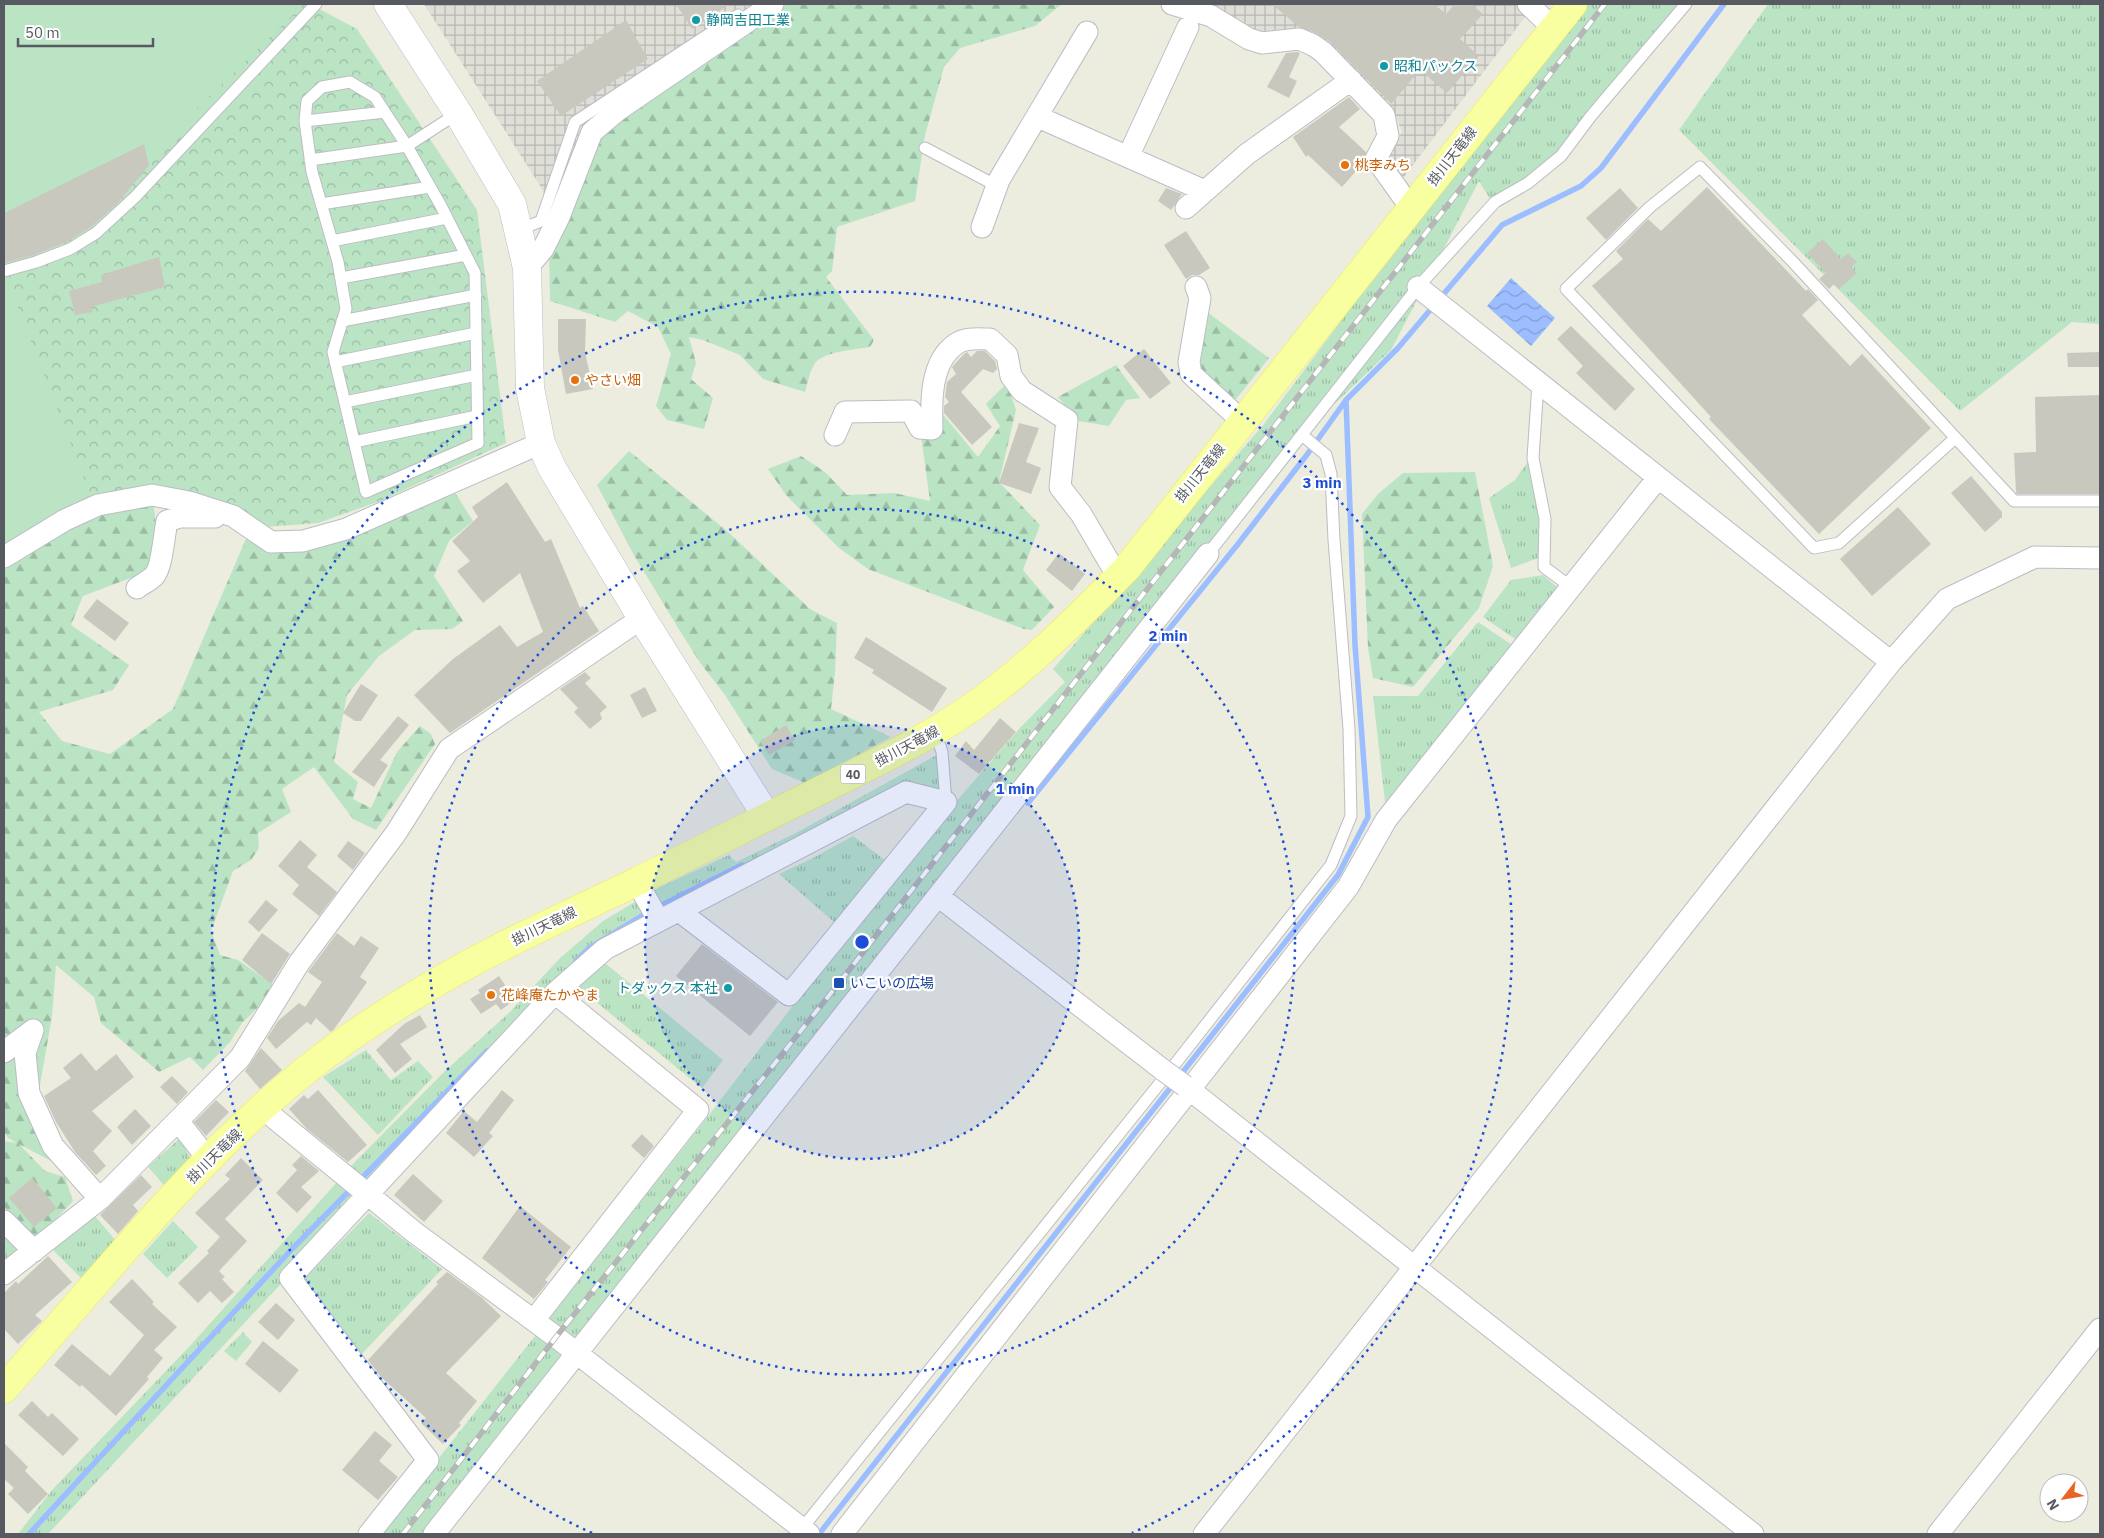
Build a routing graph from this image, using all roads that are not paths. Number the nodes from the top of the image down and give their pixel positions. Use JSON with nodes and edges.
{"nodes":[{"id":1,"x":316,"y":4,"type":"edge"},
{"id":2,"x":388,"y":4,"type":"edge"},
{"id":3,"x":756,"y":4,"type":"edge"},
{"id":4,"x":773,"y":4,"type":"edge"},
{"id":5,"x":1172,"y":4,"type":"edge"},
{"id":6,"x":1528,"y":4,"type":"edge"},
{"id":7,"x":1573,"y":4,"type":"edge"},
{"id":8,"x":1686,"y":4,"type":"edge"},
{"id":9,"x":1188,"y":27,"type":"dead end"},
{"id":10,"x":1554,"y":28,"type":"junction"},
{"id":11,"x":1087,"y":32,"type":"dead end"},
{"id":12,"x":1351,"y":80,"type":"junction"},
{"id":13,"x":385,"y":112,"type":"junction"},
{"id":14,"x":458,"y":113,"type":"junction"},
{"id":15,"x":1038,"y":117,"type":"junction"},
{"id":16,"x":305,"y":121,"type":"junction"},
{"id":17,"x":407,"y":146,"type":"junction"},
{"id":18,"x":925,"y":148,"type":"dead end"},
{"id":19,"x":1128,"y":157,"type":"junction"},
{"id":20,"x":310,"y":160,"type":"junction"},
{"id":21,"x":997,"y":186,"type":"junction"},
{"id":22,"x":430,"y":187,"type":"junction"},
{"id":23,"x":1205,"y":191,"type":"junction"},
{"id":24,"x":321,"y":204,"type":"junction"},
{"id":25,"x":1186,"y":208,"type":"dead end"},
{"id":26,"x":1411,"y":208,"type":"junction"},
{"id":27,"x":447,"y":218,"type":"junction"},
{"id":28,"x":982,"y":227,"type":"dead end"},
{"id":29,"x":519,"y":230,"type":"junction"},
{"id":30,"x":332,"y":241,"type":"junction"},
{"id":31,"x":466,"y":255,"type":"junction"},
{"id":32,"x":527,"y":268,"type":"junction"},
{"id":33,"x":4,"y":271,"type":"edge"},
{"id":34,"x":341,"y":278,"type":"junction"},
{"id":35,"x":1196,"y":287,"type":"dead end"},
{"id":36,"x":1424,"y":291,"type":"junction"},
{"id":37,"x":476,"y":295,"type":"junction"},
{"id":38,"x":342,"y":321,"type":"junction"},
{"id":39,"x":476,"y":333,"type":"junction"},
{"id":40,"x":335,"y":362,"type":"junction"},
{"id":41,"x":477,"y":375,"type":"junction"},
{"id":42,"x":1180,"y":376,"type":"dead end"},
{"id":43,"x":1538,"y":383,"type":"junction"},
{"id":44,"x":344,"y":402,"type":"junction"},
{"id":45,"x":478,"y":416,"type":"junction"},
{"id":46,"x":1238,"y":426,"type":"junction"},
{"id":47,"x":836,"y":435,"type":"dead end"},
{"id":48,"x":1306,"y":438,"type":"junction"},
{"id":49,"x":1953,"y":440,"type":"dead end"},
{"id":50,"x":354,"y":442,"type":"junction"},
{"id":51,"x":541,"y":442,"type":"junction"},
{"id":52,"x":1657,"y":478,"type":"junction"},
{"id":53,"x":2100,"y":501,"type":"edge"},
{"id":54,"x":233,"y":516,"type":"junction"},
{"id":55,"x":1208,"y":554,"type":"joint"},
{"id":56,"x":4,"y":557,"type":"edge"},
{"id":57,"x":2100,"y":558,"type":"edge"},
{"id":58,"x":1118,"y":577,"type":"junction"},
{"id":59,"x":1571,"y":587,"type":"junction"},
{"id":60,"x":137,"y":588,"type":"dead end"},
{"id":61,"x":642,"y":618,"type":"junction"},
{"id":62,"x":1891,"y":662,"type":"junction"},
{"id":63,"x":936,"y":731,"type":"junction"},
{"id":64,"x":946,"y":802,"type":"junction"},
{"id":65,"x":767,"y":817,"type":"junction"},
{"id":66,"x":641,"y":888,"type":"junction"},
{"id":67,"x":938,"y":896,"type":"junction"},
{"id":68,"x":679,"y":911,"type":"junction"},
{"id":69,"x":658,"y":920,"type":"junction"},
{"id":70,"x":555,"y":992,"type":"junction"},
{"id":71,"x":4,"y":1052,"type":"edge"},
{"id":72,"x":1166,"y":1071,"type":"junction"},
{"id":73,"x":1187,"y":1088,"type":"junction"},
{"id":74,"x":262,"y":1108,"type":"junction"},
{"id":75,"x":178,"y":1121,"type":"junction"},
{"id":76,"x":208,"y":1159,"type":"junction"},
{"id":77,"x":365,"y":1192,"type":"junction"},
{"id":78,"x":100,"y":1199,"type":"junction"},
{"id":79,"x":4,"y":1221,"type":"edge"},
{"id":80,"x":34,"y":1251,"type":"junction"},
{"id":81,"x":1415,"y":1268,"type":"junction"},
{"id":82,"x":4,"y":1274,"type":"edge"},
{"id":83,"x":534,"y":1320,"type":"junction"},
{"id":84,"x":2100,"y":1329,"type":"edge"},
{"id":85,"x":577,"y":1353,"type":"junction"},
{"id":86,"x":4,"y":1389,"type":"edge"},
{"id":87,"x":803,"y":1532,"type":"edge"},
{"id":88,"x":369,"y":1534,"type":"edge"},
{"id":89,"x":434,"y":1534,"type":"edge"},
{"id":90,"x":842,"y":1534,"type":"edge"},
{"id":91,"x":1204,"y":1534,"type":"edge"},
{"id":92,"x":1753,"y":1534,"type":"edge"},
{"id":93,"x":1938,"y":1534,"type":"edge"}],
"edges":[{"from":1,"to":33,"type":"lane"},
{"from":2,"to":14,"type":"street"},
{"from":3,"to":29,"type":"lane"},
{"from":4,"to":32,"type":"street"},
{"from":5,"to":12,"type":"street"},
{"from":6,"to":10,"type":"street"},
{"from":7,"to":10,"type":"main road","name":"掛川天竜線","number":"40"},
{"from":8,"to":36,"type":"lane"},
{"from":9,"to":19,"type":"street"},
{"from":10,"to":26,"type":"main road","name":"掛川天竜線","number":"40"},
{"from":11,"to":15,"type":"street"},
{"from":12,"to":23,"type":"street"},
{"from":12,"to":26,"type":"street"},
{"from":13,"to":16,"type":"lane"},
{"from":13,"to":16,"type":"lane"},
{"from":13,"to":17,"type":"lane"},
{"from":14,"to":17,"type":"lane"},
{"from":14,"to":29,"type":"street"},
{"from":15,"to":19,"type":"street"},
{"from":15,"to":21,"type":"street"},
{"from":16,"to":20,"type":"lane"},
{"from":17,"to":20,"type":"lane"},
{"from":17,"to":22,"type":"lane"},
{"from":18,"to":21,"type":"lane"},
{"from":19,"to":23,"type":"street"},
{"from":20,"to":24,"type":"lane"},
{"from":21,"to":28,"type":"street"},
{"from":22,"to":24,"type":"lane"},
{"from":22,"to":27,"type":"lane"},
{"from":23,"to":25,"type":"street"},
{"from":24,"to":30,"type":"lane"},
{"from":26,"to":46,"type":"main road","name":"掛川天竜線","number":"40"},
{"from":27,"to":30,"type":"lane"},
{"from":27,"to":31,"type":"lane"},
{"from":29,"to":32,"type":"street"},
{"from":30,"to":34,"type":"lane"},
{"from":31,"to":34,"type":"lane"},
{"from":31,"to":37,"type":"lane"},
{"from":32,"to":51,"type":"street"},
{"from":34,"to":38,"type":"lane"},
{"from":35,"to":46,"type":"street"},
{"from":36,"to":43,"type":"street"},
{"from":36,"to":48,"type":"lane"},
{"from":37,"to":38,"type":"lane"},
{"from":37,"to":39,"type":"lane"},
{"from":38,"to":40,"type":"lane"},
{"from":39,"to":40,"type":"lane"},
{"from":39,"to":41,"type":"lane"},
{"from":40,"to":44,"type":"lane"},
{"from":41,"to":44,"type":"lane"},
{"from":41,"to":45,"type":"lane"},
{"from":42,"to":46,"type":"street"},
{"from":43,"to":52,"type":"street"},
{"from":43,"to":59,"type":"lane"},
{"from":44,"to":50,"type":"lane"},
{"from":45,"to":50,"type":"lane"},
{"from":45,"to":50,"type":"lane"},
{"from":46,"to":58,"type":"main road","name":"掛川天竜線","number":"40"},
{"from":47,"to":58,"type":"street"},
{"from":48,"to":55,"type":"lane"},
{"from":48,"to":72,"type":"lane"},
{"from":49,"to":53,"type":"lane"},
{"from":51,"to":54,"type":"street"},
{"from":51,"to":61,"type":"street"},
{"from":52,"to":59,"type":"street"},
{"from":52,"to":62,"type":"street"},
{"from":54,"to":56,"type":"street"},
{"from":54,"to":60,"type":"street"},
{"from":55,"to":67,"type":"street"},
{"from":57,"to":62,"type":"street"},
{"from":58,"to":63,"type":"main road","name":"掛川天竜線","number":"40"},
{"from":59,"to":73,"type":"street"},
{"from":61,"to":65,"type":"street"},
{"from":61,"to":75,"type":"street"},
{"from":62,"to":81,"type":"street"},
{"from":63,"to":64,"type":"lane"},
{"from":63,"to":65,"type":"main road","name":"掛川天竜線","number":"40"},
{"from":64,"to":68,"type":"street"},
{"from":64,"to":68,"type":"street"},
{"from":65,"to":66,"type":"main road","name":"掛川天竜線","number":"40"},
{"from":66,"to":69,"type":"street"},
{"from":66,"to":74,"type":"main road","name":"掛川天竜線","number":"40"},
{"from":67,"to":72,"type":"street"},
{"from":67,"to":85,"type":"street"},
{"from":68,"to":69,"type":"street"},
{"from":69,"to":70,"type":"street"},
{"from":70,"to":77,"type":"street"},
{"from":70,"to":83,"type":"street"},
{"from":71,"to":78,"type":"street"},
{"from":72,"to":73,"type":"street","bridge":true},
{"from":72,"to":87,"type":"lane"},
{"from":73,"to":81,"type":"street"},
{"from":73,"to":90,"type":"street"},
{"from":74,"to":76,"type":"main road","name":"掛川天竜線","number":"40"},
{"from":74,"to":77,"type":"street"},
{"from":75,"to":76,"type":"street"},
{"from":75,"to":78,"type":"street"},
{"from":76,"to":86,"type":"main road","name":"掛川天竜線","number":"40"},
{"from":77,"to":83,"type":"street"},
{"from":77,"to":88,"type":"street"},
{"from":78,"to":80,"type":"street"},
{"from":79,"to":80,"type":"street"},
{"from":80,"to":82,"type":"street"},
{"from":81,"to":91,"type":"street"},
{"from":81,"to":92,"type":"street"},
{"from":83,"to":85,"type":"street"},
{"from":84,"to":93,"type":"street"},
{"from":85,"to":87,"type":"street"},
{"from":85,"to":89,"type":"street"}]}
